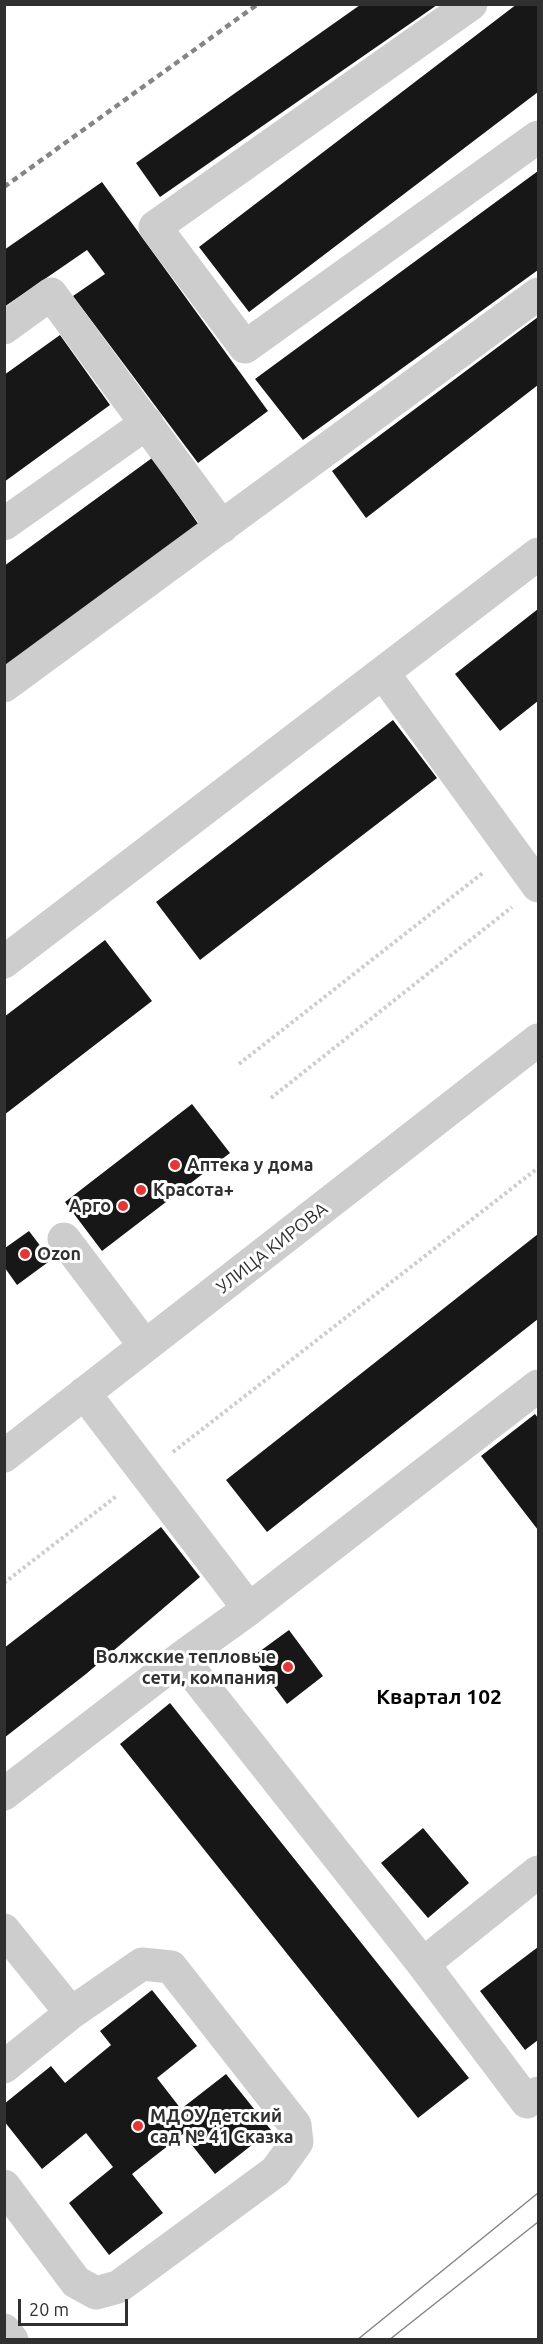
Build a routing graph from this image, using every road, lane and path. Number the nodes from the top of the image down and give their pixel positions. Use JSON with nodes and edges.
{"nodes":[{"id":1,"x":471,"y":4,"type":"edge"},
{"id":2,"x":538,"y":136,"type":"edge"},
{"id":3,"x":538,"y":294,"type":"edge"},
{"id":4,"x":4,"y":328,"type":"edge"},
{"id":5,"x":147,"y":423,"type":"junction"},
{"id":6,"x":4,"y":524,"type":"edge"},
{"id":7,"x":222,"y":527,"type":"junction"},
{"id":8,"x":538,"y":554,"type":"edge"},
{"id":9,"x":383,"y":674,"type":"junction"},
{"id":10,"x":4,"y":686,"type":"edge"},
{"id":11,"x":512,"y":850,"type":"junction"},
{"id":12,"x":538,"y":886,"type":"edge"},
{"id":13,"x":4,"y":962,"type":"edge"},
{"id":14,"x":538,"y":1040,"type":"edge"},
{"id":15,"x":239,"y":1064,"type":"dead end"},
{"id":16,"x":271,"y":1098,"type":"dead end"},
{"id":17,"x":538,"y":1168,"type":"edge"},
{"id":18,"x":64,"y":1239,"type":"dead end"},
{"id":19,"x":146,"y":1346,"type":"junction"},
{"id":20,"x":538,"y":1386,"type":"edge"},
{"id":21,"x":84,"y":1393,"type":"junction"},
{"id":22,"x":4,"y":1456,"type":"edge"},
{"id":23,"x":144,"y":1474,"type":"junction"},
{"id":24,"x":4,"y":1583,"type":"edge"},
{"id":25,"x":249,"y":1609,"type":"junction"},
{"id":26,"x":181,"y":1658,"type":"junction"},
{"id":27,"x":4,"y":1794,"type":"edge"},
{"id":28,"x":538,"y":1872,"type":"edge"},
{"id":29,"x":4,"y":1930,"type":"edge"},
{"id":30,"x":423,"y":1964,"type":"junction"},
{"id":31,"x":71,"y":2013,"type":"junction"},
{"id":32,"x":4,"y":2067,"type":"edge"},
{"id":33,"x":538,"y":2093,"type":"edge"},
{"id":34,"x":4,"y":2186,"type":"edge"},
{"id":35,"x":4,"y":2330,"type":"edge"},
{"id":36,"x":12,"y":2340,"type":"edge"}],
"edges":[{"from":1,"to":2,"type":"street"},
{"from":3,"to":7,"type":"street"},
{"from":4,"to":5,"type":"street"},
{"from":5,"to":6,"type":"street"},
{"from":5,"to":7,"type":"street"},
{"from":7,"to":10,"type":"street"},
{"from":8,"to":9,"type":"street"},
{"from":9,"to":11,"type":"street"},
{"from":9,"to":13,"type":"street"},
{"from":11,"to":12,"type":"street"},
{"from":11,"to":15,"type":"path"},
{"from":12,"to":16,"type":"path"},
{"from":14,"to":19,"type":"street","name":"УЛИЦА КИРОВА"},
{"from":17,"to":23,"type":"path"},
{"from":18,"to":19,"type":"street"},
{"from":19,"to":21,"type":"street","name":"УЛИЦА КИРОВА"},
{"from":20,"to":25,"type":"street"},
{"from":21,"to":22,"type":"street","name":"УЛИЦА КИРОВА"},
{"from":21,"to":23,"type":"street"},
{"from":23,"to":24,"type":"path"},
{"from":23,"to":25,"type":"street"},
{"from":25,"to":26,"type":"street"},
{"from":26,"to":27,"type":"street"},
{"from":26,"to":30,"type":"street"},
{"from":28,"to":30,"type":"street"},
{"from":29,"to":31,"type":"street"},
{"from":30,"to":33,"type":"street"},
{"from":31,"to":32,"type":"street"},
{"from":31,"to":34,"type":"street"},
{"from":35,"to":36,"type":"street"}]}
